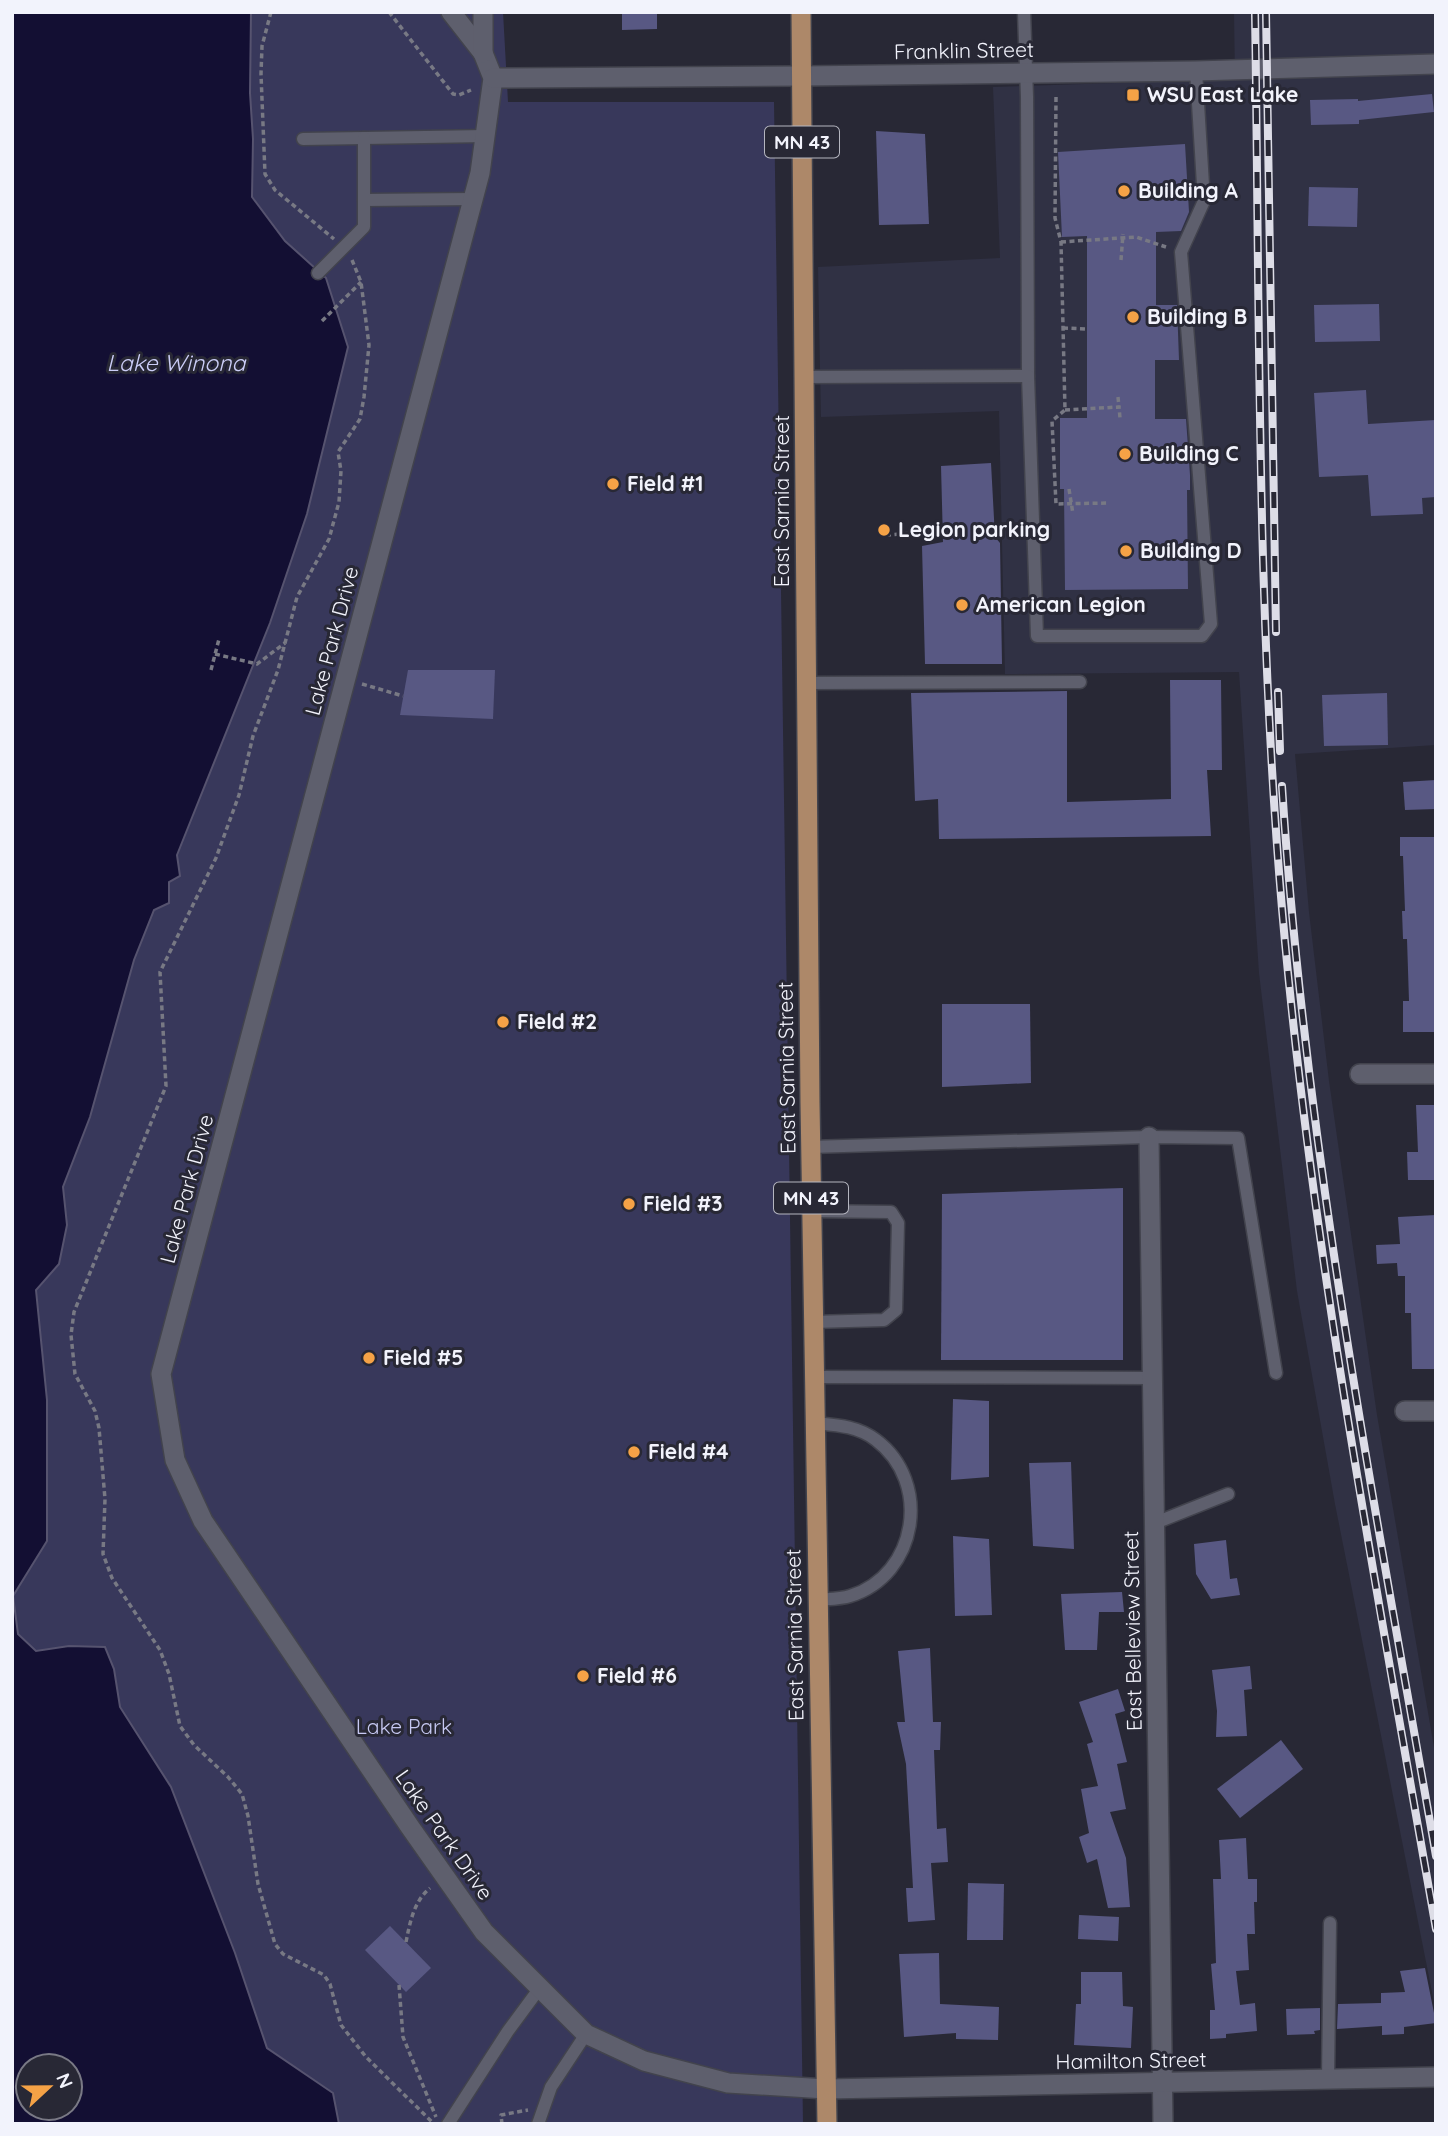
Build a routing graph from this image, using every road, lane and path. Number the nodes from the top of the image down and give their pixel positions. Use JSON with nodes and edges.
{"nodes":[{"id":1,"x":389,"y":12,"type":"edge"},
{"id":2,"x":451,"y":12,"type":"edge"},
{"id":3,"x":483,"y":12,"type":"edge"},
{"id":4,"x":801,"y":12,"type":"edge"},
{"id":5,"x":1024,"y":12,"type":"edge"},
{"id":6,"x":483,"y":53,"type":"junction"},
{"id":7,"x":1436,"y":64,"type":"edge"},
{"id":8,"x":1196,"y":71,"type":"junction"},
{"id":9,"x":1027,"y":73,"type":"junction"},
{"id":10,"x":802,"y":76,"type":"junction"},
{"id":11,"x":493,"y":78,"type":"junction"},
{"id":12,"x":1056,"y":97,"type":"dead end"},
{"id":13,"x":486,"y":136,"type":"junction"},
{"id":14,"x":364,"y":138,"type":"junction"},
{"id":15,"x":303,"y":139,"type":"dead end"},
{"id":16,"x":473,"y":199,"type":"junction"},
{"id":17,"x":364,"y":200,"type":"junction"},
{"id":18,"x":1123,"y":236,"type":"junction"},
{"id":19,"x":1061,"y":242,"type":"junction"},
{"id":20,"x":1181,"y":252,"type":"junction"},
{"id":21,"x":1121,"y":260,"type":"dead end"},
{"id":22,"x":318,"y":273,"type":"dead end"},
{"id":23,"x":361,"y":282,"type":"dead end"},
{"id":24,"x":322,"y":321,"type":"dead end"},
{"id":25,"x":1063,"y":328,"type":"junction"},
{"id":26,"x":1087,"y":329,"type":"dead end"},
{"id":27,"x":1028,"y":376,"type":"junction"},
{"id":28,"x":805,"y":377,"type":"junction"},
{"id":29,"x":1118,"y":397,"type":"dead end"},
{"id":30,"x":1119,"y":407,"type":"junction"},
{"id":31,"x":1065,"y":410,"type":"junction"},
{"id":32,"x":1120,"y":418,"type":"dead end"},
{"id":33,"x":1069,"y":489,"type":"dead end"},
{"id":34,"x":1108,"y":503,"type":"dead end"},
{"id":35,"x":1072,"y":504,"type":"junction"},
{"id":36,"x":1073,"y":513,"type":"dead end"},
{"id":37,"x":943,"y":531,"type":"dead end"},
{"id":38,"x":886,"y":535,"type":"dead end"},
{"id":39,"x":219,"y":639,"type":"dead end"},
{"id":40,"x":285,"y":643,"type":"dead end"},
{"id":41,"x":215,"y":654,"type":"junction"},
{"id":42,"x":211,"y":670,"type":"dead end"},
{"id":43,"x":345,"y":679,"type":"junction"},
{"id":44,"x":1080,"y":682,"type":"dead end"},
{"id":45,"x":805,"y":683,"type":"junction"},
{"id":46,"x":403,"y":696,"type":"dead end"},
{"id":47,"x":1360,"y":1074,"type":"dead end"},
{"id":48,"x":1436,"y":1074,"type":"edge"},
{"id":49,"x":1149,"y":1137,"type":"junction"},
{"id":50,"x":810,"y":1147,"type":"junction"},
{"id":51,"x":811,"y":1211,"type":"junction"},
{"id":52,"x":813,"y":1322,"type":"junction"},
{"id":53,"x":1276,"y":1373,"type":"dead end"},
{"id":54,"x":814,"y":1377,"type":"junction"},
{"id":55,"x":1153,"y":1378,"type":"junction"},
{"id":56,"x":1405,"y":1411,"type":"dead end"},
{"id":57,"x":1436,"y":1411,"type":"edge"},
{"id":58,"x":814,"y":1423,"type":"junction"},
{"id":59,"x":1228,"y":1494,"type":"dead end"},
{"id":60,"x":1155,"y":1523,"type":"junction"},
{"id":61,"x":818,"y":1600,"type":"junction"},
{"id":62,"x":445,"y":1877,"type":"junction"},
{"id":63,"x":1330,"y":1923,"type":"dead end"},
{"id":64,"x":405,"y":1942,"type":"dead end"},
{"id":65,"x":400,"y":1986,"type":"dead end"},
{"id":66,"x":539,"y":1989,"type":"junction"},
{"id":67,"x":586,"y":2034,"type":"junction"},
{"id":68,"x":1436,"y":2077,"type":"edge"},
{"id":69,"x":1328,"y":2080,"type":"junction"},
{"id":70,"x":1162,"y":2083,"type":"junction"},
{"id":71,"x":826,"y":2089,"type":"junction"},
{"id":72,"x":545,"y":2107,"type":"junction"},
{"id":73,"x":439,"y":2124,"type":"edge"},
{"id":74,"x":448,"y":2124,"type":"edge"},
{"id":75,"x":502,"y":2124,"type":"edge"},
{"id":76,"x":538,"y":2124,"type":"edge"},
{"id":77,"x":827,"y":2124,"type":"edge"},
{"id":78,"x":1163,"y":2124,"type":"edge"}],
"edges":[{"from":1,"to":11,"type":"path"},
{"from":2,"to":6,"type":"street","name":"Lake Park Drive"},
{"from":3,"to":6,"type":"street"},
{"from":4,"to":10,"type":"main road","name":"East Sarnia Street","number":"MN 43"},
{"from":5,"to":9,"type":"lane"},
{"from":6,"to":11,"type":"street","name":"Lake Park Drive"},
{"from":7,"to":8,"type":"street","name":"Franklin Street"},
{"from":8,"to":9,"type":"street","name":"Franklin Street"},
{"from":8,"to":20,"type":"lane"},
{"from":9,"to":10,"type":"street","name":"Franklin Street"},
{"from":9,"to":27,"type":"lane"},
{"from":10,"to":11,"type":"street","name":"Franklin Street"},
{"from":10,"to":28,"type":"main road","name":"East Sarnia Street","number":"MN 43"},
{"from":11,"to":13,"type":"street","name":"Lake Park Drive"},
{"from":12,"to":19,"type":"path"},
{"from":13,"to":14,"type":"lane"},
{"from":13,"to":16,"type":"street","name":"Lake Park Drive"},
{"from":14,"to":15,"type":"lane"},
{"from":14,"to":17,"type":"lane"},
{"from":16,"to":17,"type":"lane"},
{"from":16,"to":43,"type":"street","name":"Lake Park Drive"},
{"from":17,"to":22,"type":"lane"},
{"from":18,"to":19,"type":"path"},
{"from":18,"to":20,"type":"path"},
{"from":18,"to":21,"type":"path"},
{"from":19,"to":25,"type":"path"},
{"from":20,"to":27,"type":"lane"},
{"from":23,"to":24,"type":"path"},
{"from":25,"to":26,"type":"path"},
{"from":25,"to":31,"type":"path"},
{"from":27,"to":28,"type":"lane"},
{"from":28,"to":45,"type":"main road","name":"East Sarnia Street","number":"MN 43"},
{"from":29,"to":30,"type":"path"},
{"from":30,"to":31,"type":"path"},
{"from":30,"to":32,"type":"path"},
{"from":31,"to":35,"type":"path"},
{"from":33,"to":35,"type":"path"},
{"from":34,"to":35,"type":"path"},
{"from":35,"to":36,"type":"path"},
{"from":37,"to":38,"type":"path"},
{"from":39,"to":41,"type":"path"},
{"from":40,"to":41,"type":"path"},
{"from":41,"to":42,"type":"path"},
{"from":43,"to":46,"type":"path"},
{"from":43,"to":62,"type":"street","name":"Lake Park Drive"},
{"from":44,"to":45,"type":"lane"},
{"from":45,"to":50,"type":"main road","name":"East Sarnia Street","number":"MN 43"},
{"from":47,"to":48,"type":"street"},
{"from":49,"to":50,"type":"lane"},
{"from":49,"to":53,"type":"lane"},
{"from":49,"to":55,"type":"street","name":"East Belleview Street"},
{"from":50,"to":51,"type":"main road","name":"East Sarnia Street","number":"MN 43"},
{"from":51,"to":52,"type":"main road","name":"East Sarnia Street","number":"MN 43"},
{"from":51,"to":52,"type":"lane"},
{"from":52,"to":54,"type":"main road","name":"East Sarnia Street","number":"MN 43"},
{"from":54,"to":55,"type":"lane"},
{"from":54,"to":58,"type":"main road","name":"East Sarnia Street","number":"MN 43"},
{"from":55,"to":60,"type":"street","name":"East Belleview Street"},
{"from":56,"to":57,"type":"street"},
{"from":58,"to":61,"type":"main road","name":"East Sarnia Street","number":"MN 43"},
{"from":58,"to":61,"type":"lane"},
{"from":59,"to":60,"type":"lane"},
{"from":60,"to":70,"type":"street","name":"East Belleview Street"},
{"from":61,"to":71,"type":"main road","name":"East Sarnia Street","number":"MN 43"},
{"from":62,"to":64,"type":"path"},
{"from":62,"to":66,"type":"street","name":"Lake Park Drive"},
{"from":63,"to":69,"type":"lane"},
{"from":65,"to":73,"type":"path"},
{"from":66,"to":67,"type":"street","name":"Lake Park Drive"},
{"from":66,"to":74,"type":"lane"},
{"from":67,"to":71,"type":"street","name":"Lake Park Drive"},
{"from":67,"to":72,"type":"lane"},
{"from":68,"to":69,"type":"street","name":"Hamilton Street"},
{"from":69,"to":70,"type":"street","name":"Hamilton Street"},
{"from":70,"to":71,"type":"street","name":"Hamilton Street"},
{"from":70,"to":78,"type":"street","name":"East Belleview Street"},
{"from":71,"to":77,"type":"main road","name":"East Sarnia Street","number":"MN 43"},
{"from":72,"to":75,"type":"path"},
{"from":72,"to":76,"type":"lane"}]}
